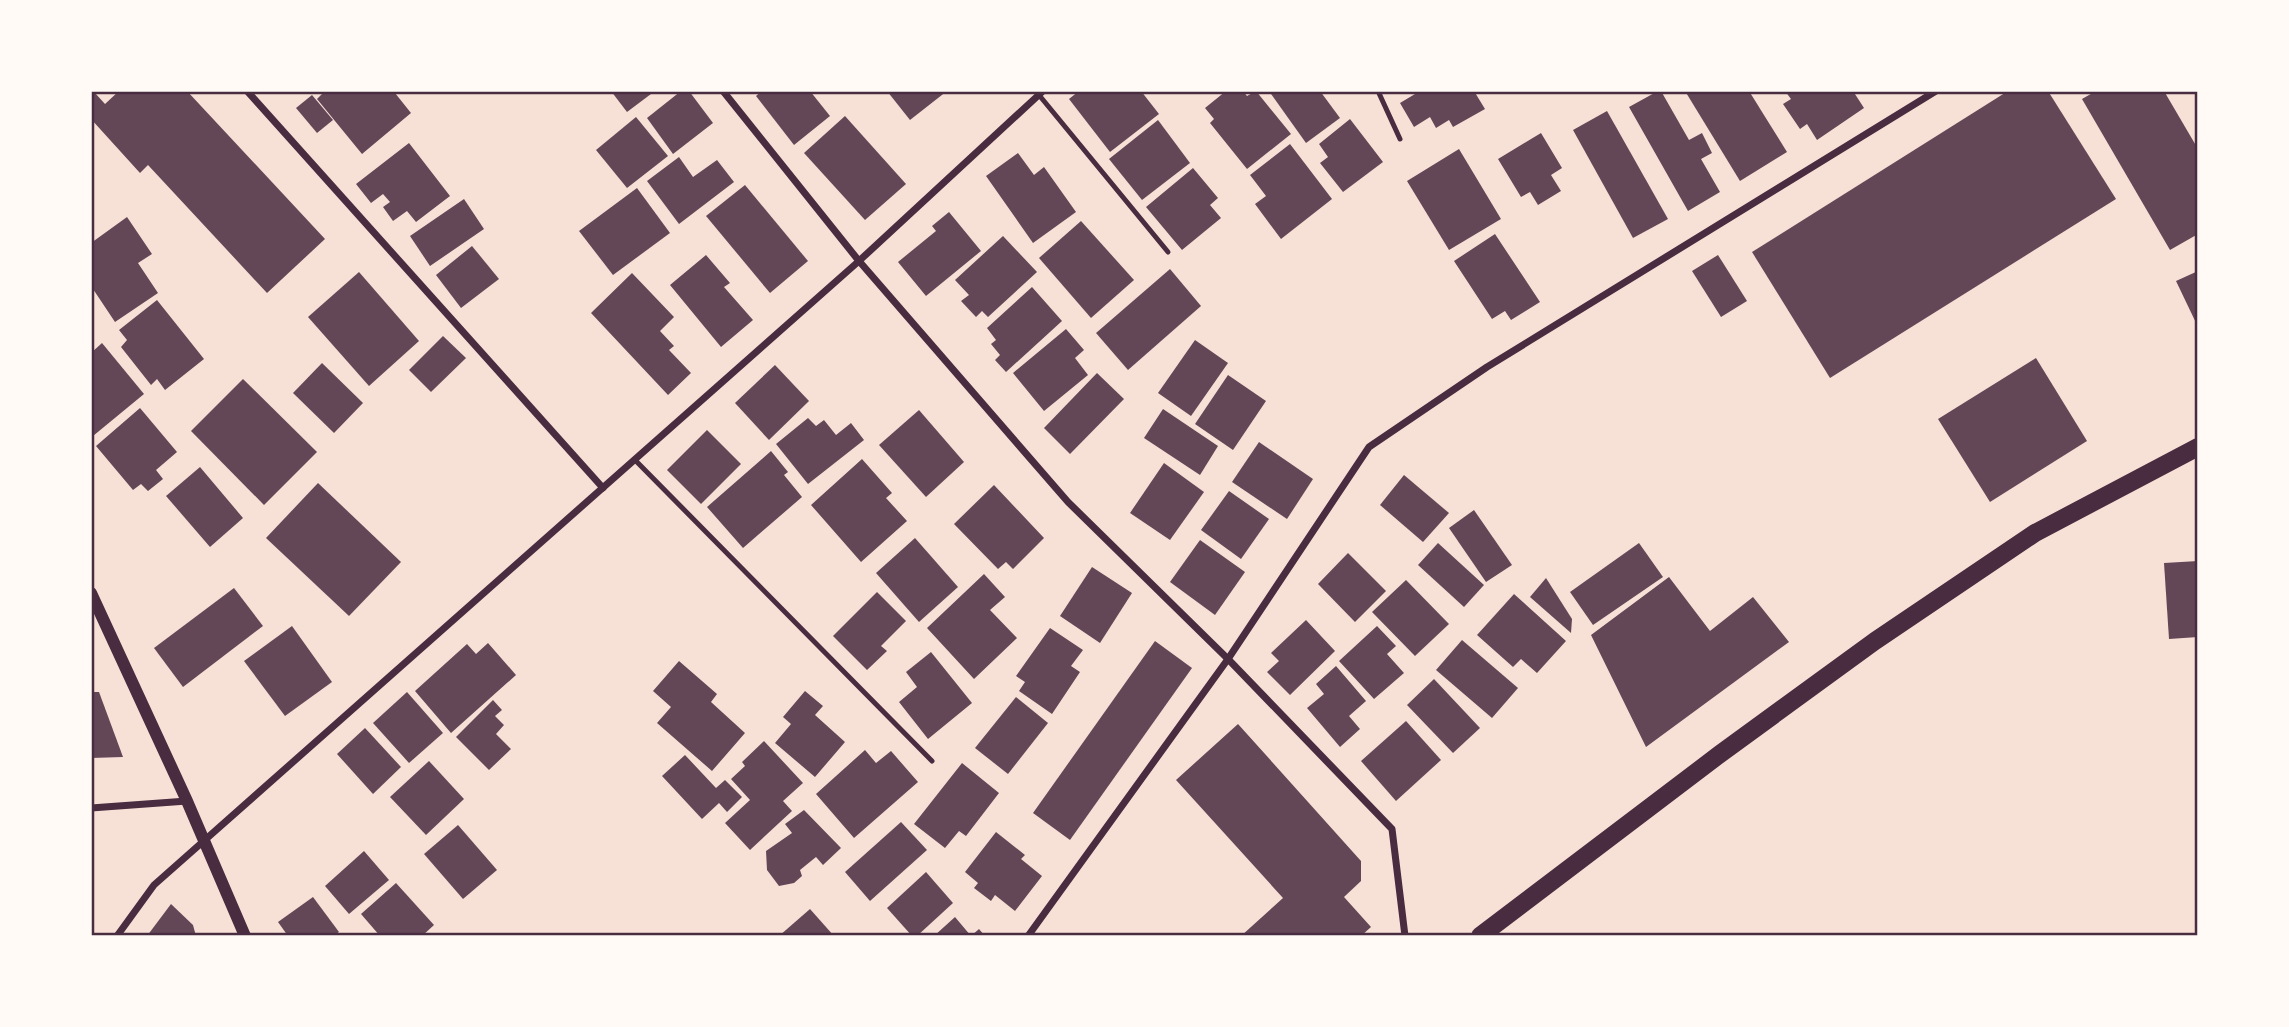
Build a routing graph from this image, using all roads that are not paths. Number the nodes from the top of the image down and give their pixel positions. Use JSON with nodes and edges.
{"nodes":[{"id":1,"x":247,"y":91,"type":"edge"},
{"id":2,"x":723,"y":91,"type":"edge"},
{"id":3,"x":1378,"y":91,"type":"edge"},
{"id":4,"x":1936,"y":91,"type":"edge"},
{"id":5,"x":1041,"y":93,"type":"edge"},
{"id":6,"x":1400,"y":139,"type":"dead end"},
{"id":7,"x":1168,"y":252,"type":"dead end"},
{"id":8,"x":859,"y":261,"type":"junction"},
{"id":9,"x":2198,"y":447,"type":"edge"},
{"id":10,"x":635,"y":460,"type":"junction"},
{"id":11,"x":603,"y":488,"type":"junction"},
{"id":12,"x":91,"y":593,"type":"edge"},
{"id":13,"x":1228,"y":659,"type":"junction"},
{"id":14,"x":932,"y":761,"type":"dead end"},
{"id":15,"x":187,"y":801,"type":"junction"},
{"id":16,"x":91,"y":808,"type":"edge"},
{"id":17,"x":205,"y":841,"type":"junction"},
{"id":18,"x":117,"y":936,"type":"edge"},
{"id":19,"x":245,"y":936,"type":"edge"},
{"id":20,"x":1028,"y":936,"type":"edge"},
{"id":21,"x":1405,"y":936,"type":"edge"},
{"id":22,"x":1479,"y":936,"type":"edge"}],
"edges":[{"from":1,"to":11,"type":"street"},
{"from":2,"to":8,"type":"street"},
{"from":3,"to":6,"type":"lane"},
{"from":4,"to":13,"type":"street"},
{"from":5,"to":7,"type":"lane"},
{"from":5,"to":8,"type":"street"},
{"from":8,"to":10,"type":"street"},
{"from":8,"to":13,"type":"street"},
{"from":9,"to":22,"type":"main road"},
{"from":10,"to":11,"type":"street"},
{"from":10,"to":14,"type":"lane"},
{"from":11,"to":17,"type":"street"},
{"from":12,"to":15,"type":"street"},
{"from":13,"to":20,"type":"street"},
{"from":13,"to":21,"type":"street"},
{"from":15,"to":16,"type":"street"},
{"from":15,"to":17,"type":"street"},
{"from":17,"to":18,"type":"street"},
{"from":17,"to":19,"type":"street"}]}
